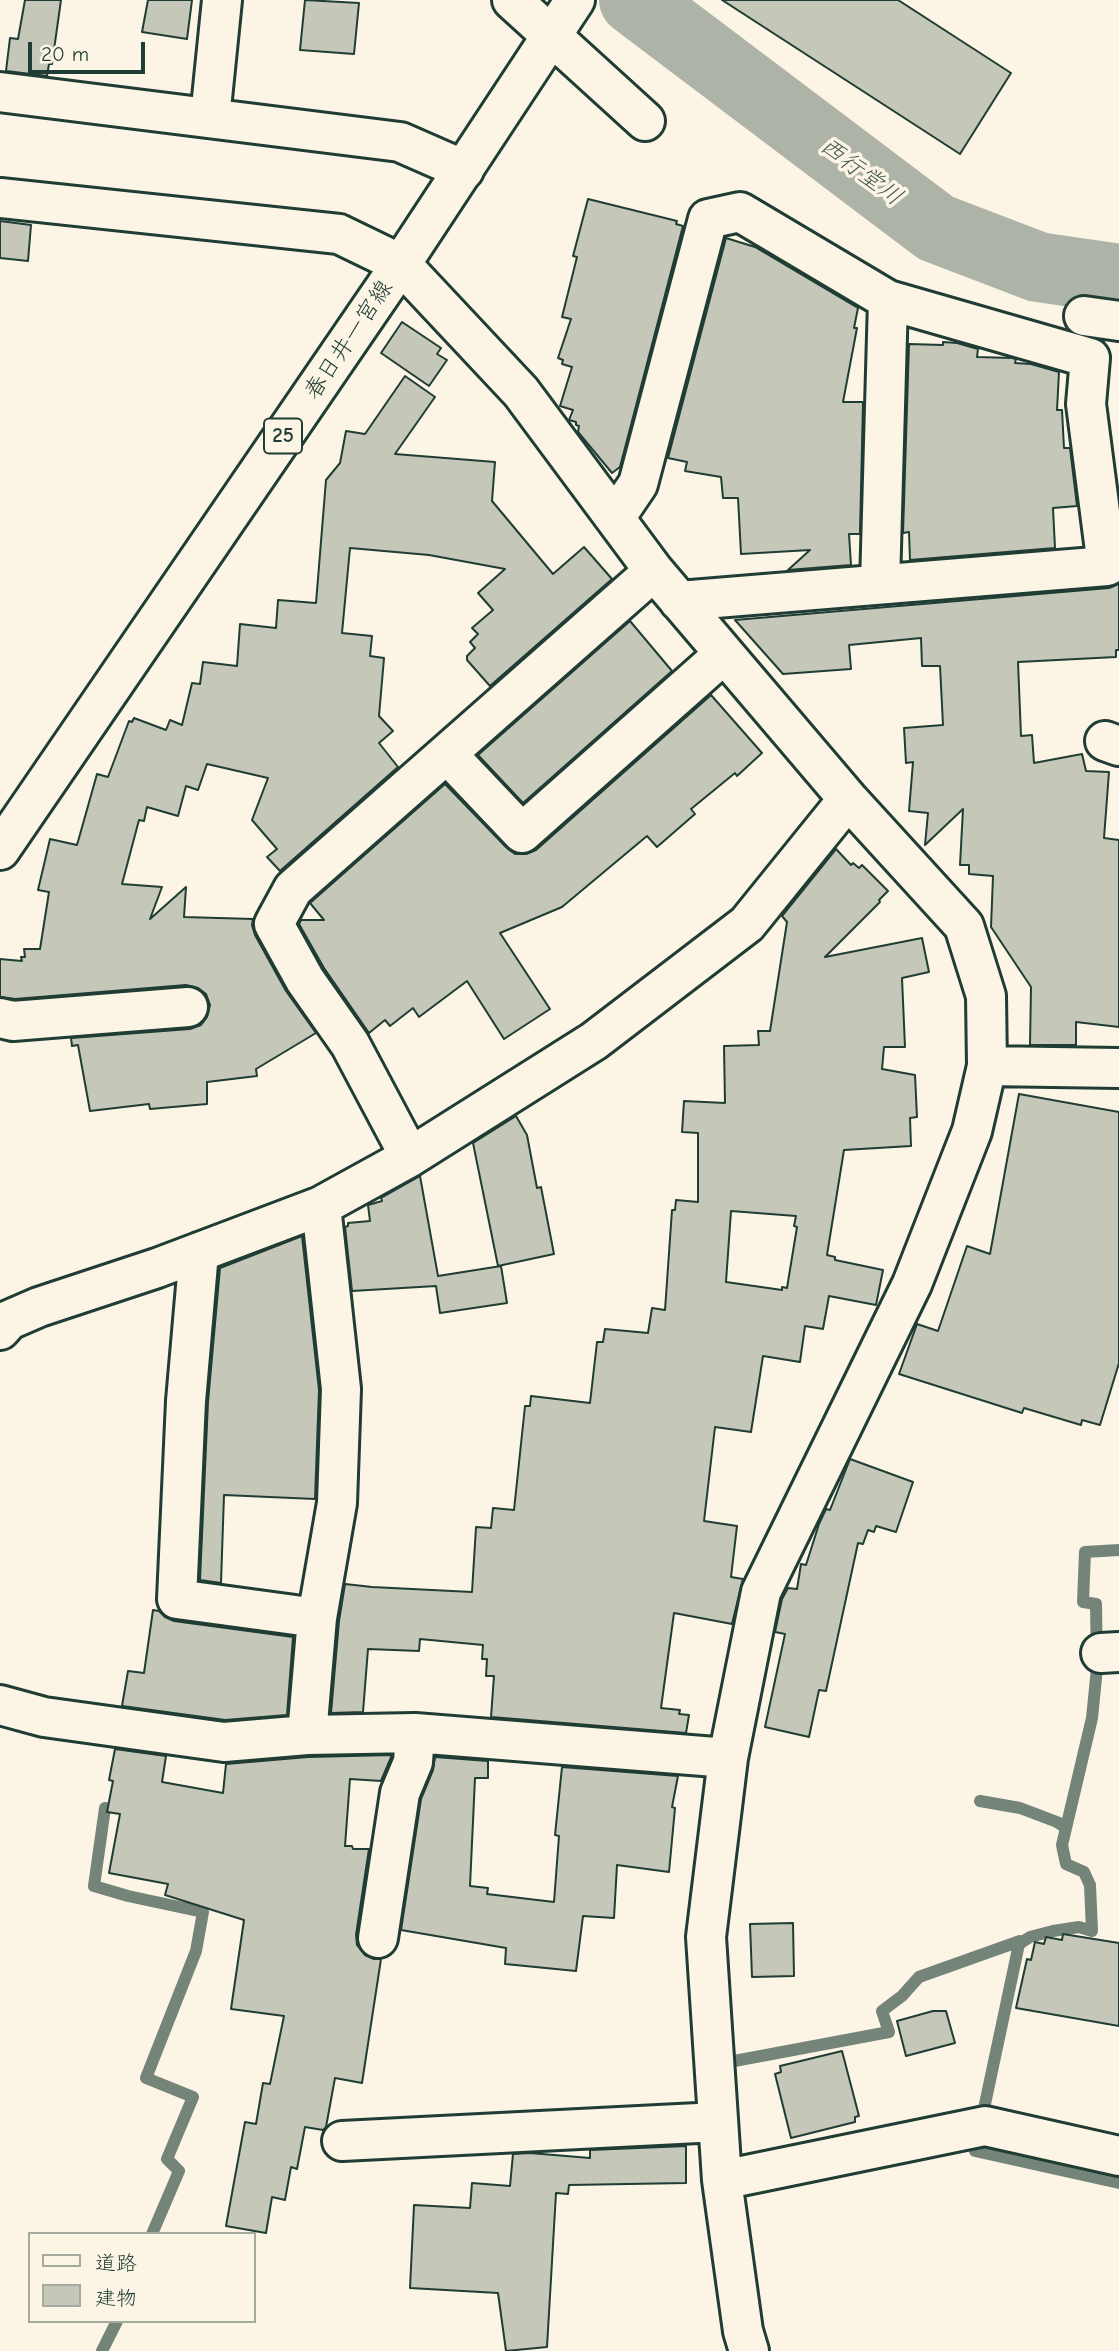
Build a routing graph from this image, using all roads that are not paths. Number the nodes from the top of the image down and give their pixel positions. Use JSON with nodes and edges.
{"nodes":[{"id":1,"x":222,"y":0,"type":"edge"},
{"id":2,"x":512,"y":0,"type":"edge"},
{"id":3,"x":563,"y":18,"type":"edge"},
{"id":4,"x":0,"y":92,"type":"edge"},
{"id":5,"x":211,"y":118,"type":"junction"},
{"id":6,"x":645,"y":121,"type":"dead end"},
{"id":7,"x":464,"y":170,"type":"junction"},
{"id":8,"x":0,"y":198,"type":"edge"},
{"id":9,"x":401,"y":264,"type":"junction"},
{"id":10,"x":888,"y":300,"type":"junction"},
{"id":11,"x":615,"y":518,"type":"junction"},
{"id":12,"x":654,"y":572,"type":"junction"},
{"id":13,"x":880,"y":584,"type":"junction"},
{"id":14,"x":679,"y":601,"type":"junction"},
{"id":15,"x":724,"y":654,"type":"junction"},
{"id":16,"x":447,"y":754,"type":"junction"},
{"id":17,"x":848,"y":799,"type":"junction"},
{"id":18,"x":0,"y":850,"type":"edge"},
{"id":19,"x":188,"y":1007,"type":"dead end"},
{"id":20,"x":0,"y":1018,"type":"edge"},
{"id":21,"x":987,"y":1066,"type":"junction"},
{"id":22,"x":1119,"y":1068,"type":"edge"},
{"id":23,"x":410,"y":1157,"type":"junction"},
{"id":24,"x":321,"y":1206,"type":"junction"},
{"id":25,"x":199,"y":1252,"type":"junction"},
{"id":26,"x":0,"y":1330,"type":"edge"},
{"id":27,"x":317,"y":1618,"type":"junction"},
{"id":28,"x":0,"y":1705,"type":"edge"},
{"id":29,"x":415,"y":1733,"type":"junction"},
{"id":30,"x":307,"y":1735,"type":"junction"},
{"id":31,"x":728,"y":1758,"type":"junction"},
{"id":32,"x":378,"y":1938,"type":"dead end"},
{"id":33,"x":718,"y":2122,"type":"junction"},
{"id":34,"x":342,"y":2141,"type":"dead end"},
{"id":35,"x":1119,"y":2156,"type":"edge"},
{"id":36,"x":722,"y":2180,"type":"junction"},
{"id":37,"x":749,"y":2351,"type":"edge"}],
"edges":[{"from":1,"to":5,"type":"street"},
{"from":2,"to":3,"type":"street"},
{"from":3,"to":6,"type":"street"},
{"from":3,"to":7,"type":"street","name":"春日井一宮線","number":"25"},
{"from":4,"to":5,"type":"street"},
{"from":5,"to":7,"type":"street"},
{"from":7,"to":9,"type":"street","name":"春日井一宮線","number":"25"},
{"from":8,"to":9,"type":"street"},
{"from":9,"to":11,"type":"street"},
{"from":9,"to":18,"type":"street","name":"春日井一宮線","number":"25"},
{"from":10,"to":11,"type":"street"},
{"from":10,"to":13,"type":"street"},
{"from":10,"to":13,"type":"street"},
{"from":11,"to":12,"type":"street"},
{"from":12,"to":14,"type":"street"},
{"from":12,"to":16,"type":"street"},
{"from":13,"to":14,"type":"street"},
{"from":14,"to":15,"type":"street"},
{"from":15,"to":16,"type":"street"},
{"from":15,"to":17,"type":"street"},
{"from":16,"to":23,"type":"street"},
{"from":17,"to":21,"type":"street"},
{"from":17,"to":23,"type":"street"},
{"from":19,"to":20,"type":"street"},
{"from":21,"to":22,"type":"street"},
{"from":21,"to":31,"type":"street"},
{"from":23,"to":24,"type":"street"},
{"from":24,"to":25,"type":"street"},
{"from":24,"to":27,"type":"street"},
{"from":25,"to":26,"type":"street"},
{"from":25,"to":27,"type":"street"},
{"from":27,"to":30,"type":"street"},
{"from":28,"to":30,"type":"street"},
{"from":29,"to":30,"type":"street"},
{"from":29,"to":31,"type":"street"},
{"from":29,"to":32,"type":"street"},
{"from":31,"to":33,"type":"street"},
{"from":33,"to":34,"type":"street"},
{"from":33,"to":36,"type":"street"},
{"from":35,"to":36,"type":"street"},
{"from":36,"to":37,"type":"street"}]}
